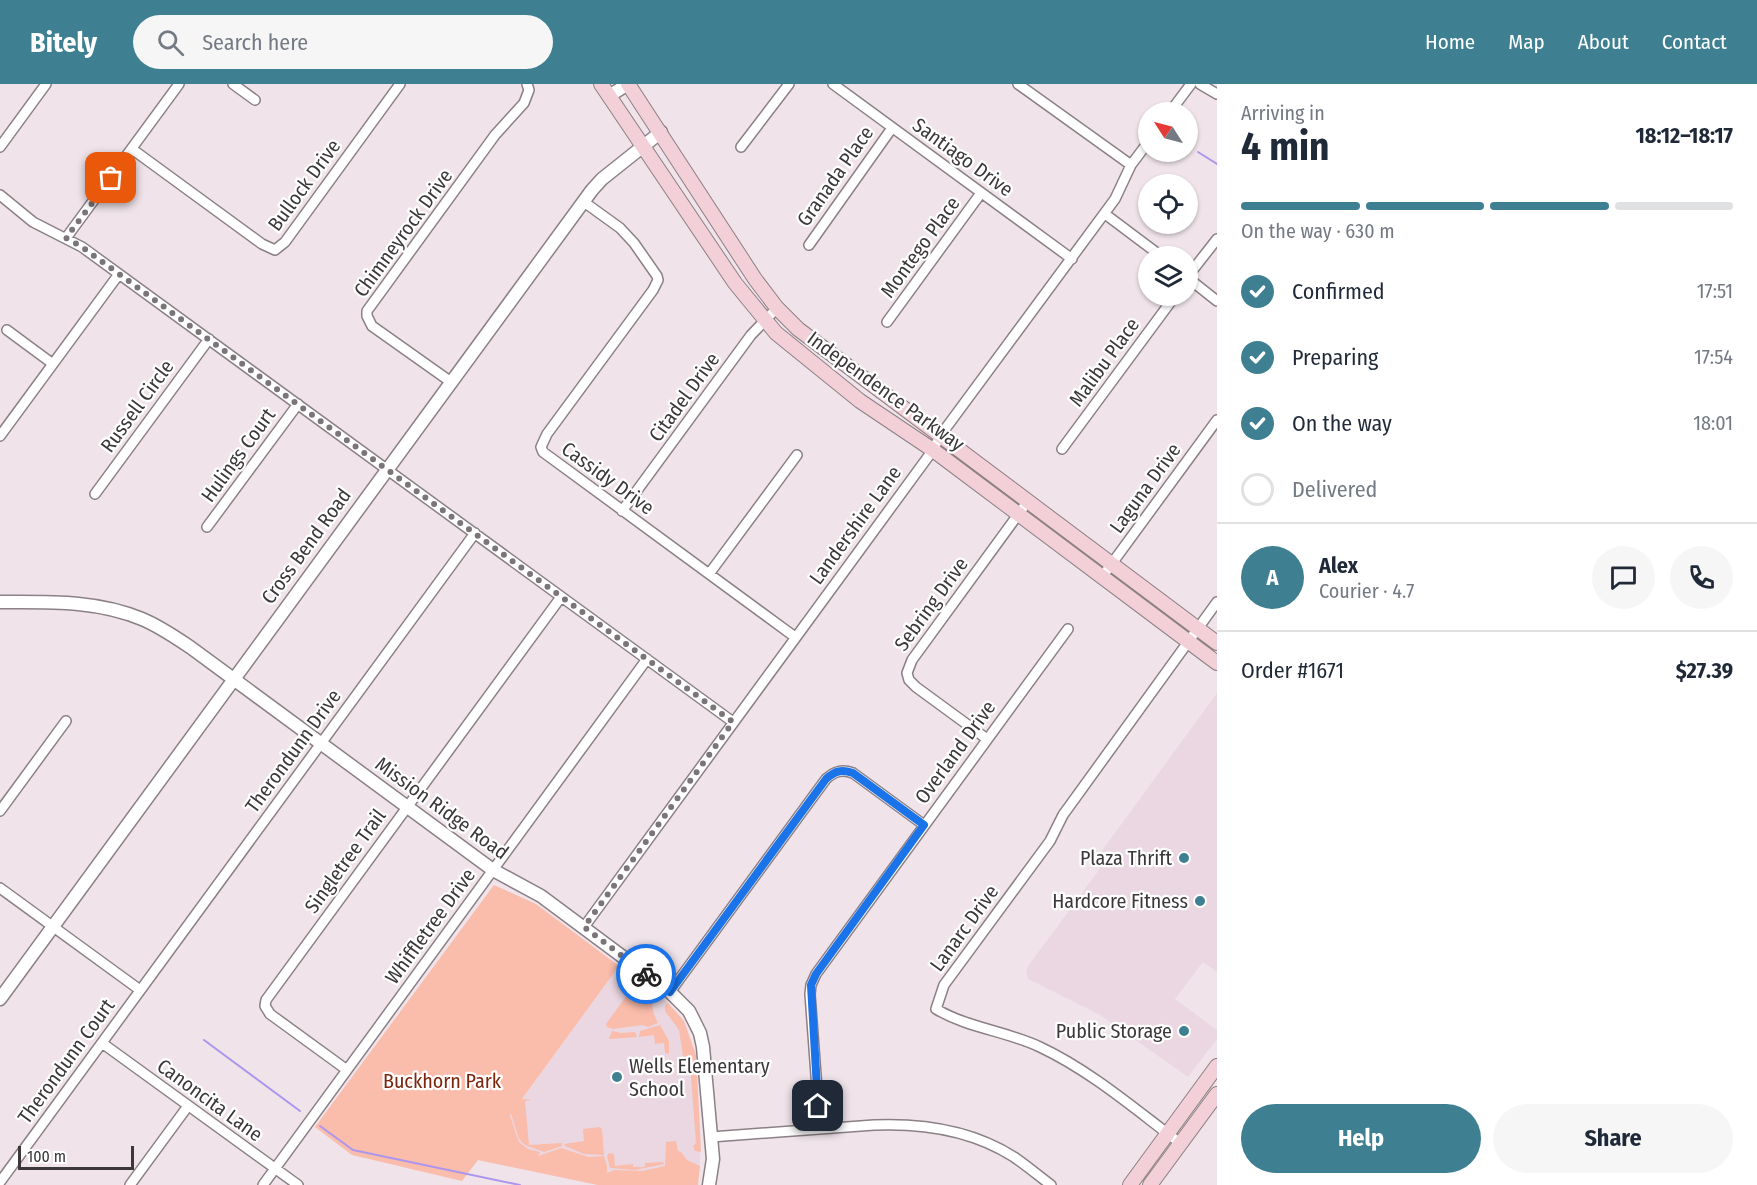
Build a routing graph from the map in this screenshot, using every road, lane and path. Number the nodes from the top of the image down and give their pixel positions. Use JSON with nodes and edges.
{"nodes":[{"id":1,"x":46,"y":84,"type":"edge"},
{"id":2,"x":179,"y":84,"type":"edge"},
{"id":3,"x":233,"y":84,"type":"edge"},
{"id":4,"x":400,"y":84,"type":"edge"},
{"id":5,"x":527,"y":84,"type":"edge"},
{"id":6,"x":601,"y":84,"type":"edge"},
{"id":7,"x":628,"y":84,"type":"edge"},
{"id":8,"x":789,"y":84,"type":"edge"},
{"id":9,"x":833,"y":84,"type":"edge"},
{"id":10,"x":1018,"y":84,"type":"edge"},
{"id":11,"x":1191,"y":84,"type":"edge"},
{"id":12,"x":1200,"y":84,"type":"edge"},
{"id":13,"x":1217,"y":94,"type":"edge"},
{"id":14,"x":609,"y":96,"type":"junction"},
{"id":15,"x":255,"y":100,"type":"dead end"},
{"id":16,"x":1178,"y":102,"type":"edge"},
{"id":17,"x":892,"y":128,"type":"junction"},
{"id":18,"x":661,"y":132,"type":"junction"},
{"id":19,"x":642,"y":146,"type":"junction"},
{"id":20,"x":0,"y":147,"type":"edge"},
{"id":21,"x":741,"y":147,"type":"dead end"},
{"id":22,"x":132,"y":149,"type":"junction"},
{"id":23,"x":1138,"y":156,"type":"edge"},
{"id":24,"x":1131,"y":165,"type":"junction"},
{"id":25,"x":981,"y":193,"type":"junction"},
{"id":26,"x":0,"y":195,"type":"edge"},
{"id":27,"x":584,"y":201,"type":"junction"},
{"id":28,"x":1105,"y":214,"type":"junction"},
{"id":29,"x":66,"y":238,"type":"junction"},
{"id":30,"x":1217,"y":239,"type":"edge"},
{"id":31,"x":809,"y":245,"type":"dead end"},
{"id":32,"x":1148,"y":246,"type":"edge"},
{"id":33,"x":1072,"y":259,"type":"junction"},
{"id":34,"x":1198,"y":264,"type":"edge"},
{"id":35,"x":119,"y":274,"type":"junction"},
{"id":36,"x":1198,"y":285,"type":"edge"},
{"id":37,"x":1217,"y":301,"type":"edge"},
{"id":38,"x":1168,"y":306,"type":"edge"},
{"id":39,"x":777,"y":308,"type":"junction"},
{"id":40,"x":764,"y":320,"type":"junction"},
{"id":41,"x":887,"y":322,"type":"dead end"},
{"id":42,"x":7,"y":330,"type":"dead end"},
{"id":43,"x":208,"y":339,"type":"junction"},
{"id":44,"x":53,"y":364,"type":"junction"},
{"id":45,"x":450,"y":382,"type":"junction"},
{"id":46,"x":298,"y":404,"type":"junction"},
{"id":47,"x":1217,"y":420,"type":"edge"},
{"id":48,"x":0,"y":436,"type":"edge"},
{"id":49,"x":940,"y":436,"type":"junction"},
{"id":50,"x":1062,"y":449,"type":"dead end"},
{"id":51,"x":933,"y":450,"type":"junction"},
{"id":52,"x":797,"y":454,"type":"dead end"},
{"id":53,"x":387,"y":469,"type":"junction"},
{"id":54,"x":94,"y":494,"type":"dead end"},
{"id":55,"x":1028,"y":501,"type":"junction"},
{"id":56,"x":622,"y":511,"type":"junction"},
{"id":57,"x":1019,"y":514,"type":"junction"},
{"id":58,"x":207,"y":527,"type":"dead end"},
{"id":59,"x":475,"y":533,"type":"junction"},
{"id":60,"x":1112,"y":564,"type":"junction"},
{"id":61,"x":709,"y":574,"type":"junction"},
{"id":62,"x":1102,"y":577,"type":"junction"},
{"id":63,"x":561,"y":597,"type":"junction"},
{"id":64,"x":0,"y":602,"type":"edge"},
{"id":65,"x":1217,"y":602,"type":"edge"},
{"id":66,"x":1197,"y":628,"type":"junction"},
{"id":67,"x":1068,"y":629,"type":"dead end"},
{"id":68,"x":795,"y":637,"type":"junction"},
{"id":69,"x":1188,"y":641,"type":"junction"},
{"id":70,"x":1217,"y":643,"type":"edge"},
{"id":71,"x":647,"y":659,"type":"junction"},
{"id":72,"x":1217,"y":663,"type":"edge"},
{"id":73,"x":233,"y":679,"type":"junction"},
{"id":74,"x":66,"y":721,"type":"dead end"},
{"id":75,"x":733,"y":722,"type":"junction"},
{"id":76,"x":987,"y":739,"type":"junction"},
{"id":77,"x":320,"y":744,"type":"junction"},
{"id":78,"x":406,"y":807,"type":"junction"},
{"id":79,"x":0,"y":811,"type":"edge"},
{"id":80,"x":924,"y":825,"type":"junction"},
{"id":81,"x":493,"y":870,"type":"junction"},
{"id":82,"x":0,"y":888,"type":"edge"},
{"id":83,"x":53,"y":926,"type":"junction"},
{"id":84,"x":584,"y":927,"type":"junction"},
{"id":85,"x":140,"y":990,"type":"junction"},
{"id":86,"x":670,"y":992,"type":"junction"},
{"id":87,"x":0,"y":999,"type":"edge"},
{"id":88,"x":102,"y":1043,"type":"junction"},
{"id":89,"x":1217,"y":1066,"type":"edge"},
{"id":90,"x":347,"y":1070,"type":"junction"},
{"id":91,"x":1217,"y":1094,"type":"edge"},
{"id":92,"x":188,"y":1106,"type":"junction"},
{"id":93,"x":820,"y":1129,"type":"junction"},
{"id":94,"x":1167,"y":1133,"type":"junction"},
{"id":95,"x":711,"y":1137,"type":"junction"},
{"id":96,"x":1180,"y":1143,"type":"junction"},
{"id":97,"x":275,"y":1168,"type":"junction"},
{"id":98,"x":0,"y":1182,"type":"edge"},
{"id":99,"x":130,"y":1185,"type":"edge"},
{"id":100,"x":263,"y":1185,"type":"edge"},
{"id":101,"x":298,"y":1185,"type":"edge"},
{"id":102,"x":709,"y":1185,"type":"edge"},
{"id":103,"x":1051,"y":1185,"type":"edge"},
{"id":104,"x":1130,"y":1185,"type":"edge"},
{"id":105,"x":1150,"y":1185,"type":"edge"}],
"edges":[{"from":1,"to":20,"type":"street"},
{"from":2,"to":22,"type":"street"},
{"from":3,"to":15,"type":"street"},
{"from":4,"to":22,"type":"street","name":"Bullock Drive"},
{"from":5,"to":45,"type":"street","name":"Chimneyrock Drive"},
{"from":6,"to":14,"type":"main road","name":"Independence Parkway"},
{"from":7,"to":14,"type":"street"},
{"from":7,"to":18,"type":"main road","name":"Independence Parkway"},
{"from":8,"to":21,"type":"street"},
{"from":9,"to":17,"type":"street","name":"Santiago Drive"},
{"from":10,"to":24,"type":"street"},
{"from":11,"to":16,"type":"street"},
{"from":12,"to":13,"type":"street"},
{"from":14,"to":19,"type":"main road","name":"Independence Parkway"},
{"from":17,"to":25,"type":"street","name":"Santiago Drive"},
{"from":17,"to":31,"type":"street","name":"Granada Place"},
{"from":18,"to":19,"type":"street","name":"Cross Bend Road"},
{"from":18,"to":39,"type":"main road","name":"Independence Parkway"},
{"from":19,"to":27,"type":"street","name":"Cross Bend Road"},
{"from":19,"to":40,"type":"main road","name":"Independence Parkway"},
{"from":22,"to":29,"type":"street"},
{"from":23,"to":24,"type":"street","name":"Landershire Lane"},
{"from":24,"to":28,"type":"street","name":"Landershire Lane"},
{"from":25,"to":33,"type":"street","name":"Santiago Drive"},
{"from":25,"to":41,"type":"street","name":"Montego Place"},
{"from":26,"to":29,"type":"street"},
{"from":27,"to":45,"type":"street","name":"Cross Bend Road"},
{"from":27,"to":56,"type":"street","name":"Cassidy Drive"},
{"from":28,"to":32,"type":"street"},
{"from":28,"to":33,"type":"street","name":"Landershire Lane"},
{"from":29,"to":35,"type":"street"},
{"from":30,"to":34,"type":"street"},
{"from":33,"to":49,"type":"street","name":"Landershire Lane"},
{"from":35,"to":43,"type":"street"},
{"from":35,"to":44,"type":"street"},
{"from":36,"to":37,"type":"street"},
{"from":38,"to":50,"type":"street","name":"Malibu Place"},
{"from":39,"to":40,"type":"street","name":"Citadel Drive"},
{"from":39,"to":49,"type":"main road","name":"Independence Parkway"},
{"from":40,"to":51,"type":"main road","name":"Independence Parkway"},
{"from":40,"to":56,"type":"street","name":"Citadel Drive"},
{"from":42,"to":44,"type":"street"},
{"from":43,"to":46,"type":"street"},
{"from":43,"to":54,"type":"street","name":"Russell Circle"},
{"from":44,"to":48,"type":"street"},
{"from":45,"to":53,"type":"street","name":"Cross Bend Road"},
{"from":46,"to":53,"type":"street"},
{"from":46,"to":58,"type":"street","name":"Hulings Court"},
{"from":47,"to":60,"type":"street","name":"Laguna Drive"},
{"from":49,"to":51,"type":"street","name":"Landershire Lane"},
{"from":49,"to":55,"type":"main road","name":"Independence Parkway"},
{"from":51,"to":57,"type":"main road","name":"Independence Parkway"},
{"from":51,"to":68,"type":"street","name":"Landershire Lane"},
{"from":52,"to":61,"type":"street"},
{"from":53,"to":59,"type":"street"},
{"from":53,"to":73,"type":"street","name":"Cross Bend Road"},
{"from":55,"to":57,"type":"street","name":"Sebring Drive"},
{"from":55,"to":60,"type":"main road","name":"Independence Parkway"},
{"from":56,"to":61,"type":"street","name":"Cassidy Drive"},
{"from":57,"to":62,"type":"main road","name":"Independence Parkway"},
{"from":57,"to":76,"type":"street","name":"Sebring Drive"},
{"from":59,"to":63,"type":"street"},
{"from":59,"to":77,"type":"street","name":"Therondunn Drive"},
{"from":60,"to":62,"type":"street","name":"Laguna Drive"},
{"from":60,"to":66,"type":"main road","name":"Independence Parkway"},
{"from":61,"to":68,"type":"street","name":"Cassidy Drive"},
{"from":62,"to":69,"type":"main road","name":"Independence Parkway"},
{"from":63,"to":71,"type":"street"},
{"from":63,"to":78,"type":"street","name":"Singletree Trail"},
{"from":64,"to":73,"type":"street","name":"Mission Ridge Road"},
{"from":65,"to":66,"type":"street"},
{"from":66,"to":69,"type":"street"},
{"from":66,"to":70,"type":"main road","name":"Independence Parkway"},
{"from":67,"to":76,"type":"street","name":"Overland Drive"},
{"from":68,"to":75,"type":"street","name":"Landershire Lane"},
{"from":69,"to":72,"type":"main road","name":"Independence Parkway"},
{"from":69,"to":94,"type":"street","name":"Lanarc Drive"},
{"from":71,"to":75,"type":"street"},
{"from":71,"to":81,"type":"street","name":"Whiffletree Drive"},
{"from":73,"to":77,"type":"street","name":"Mission Ridge Road"},
{"from":73,"to":83,"type":"street","name":"Cross Bend Road"},
{"from":74,"to":79,"type":"street"},
{"from":75,"to":84,"type":"street","name":"Landershire Lane"},
{"from":76,"to":80,"type":"street","name":"Overland Drive"},
{"from":77,"to":78,"type":"street","name":"Mission Ridge Road"},
{"from":77,"to":85,"type":"street","name":"Therondunn Drive"},
{"from":78,"to":81,"type":"street","name":"Mission Ridge Road"},
{"from":78,"to":90,"type":"street","name":"Singletree Trail"},
{"from":80,"to":86,"type":"street"},
{"from":80,"to":93,"type":"street","name":"Overland Drive"},
{"from":81,"to":84,"type":"street","name":"Mission Ridge Road"},
{"from":81,"to":90,"type":"street","name":"Whiffletree Drive"},
{"from":82,"to":83,"type":"street"},
{"from":83,"to":85,"type":"street"},
{"from":83,"to":87,"type":"street","name":"Cross Bend Road"},
{"from":84,"to":86,"type":"street","name":"Mission Ridge Road"},
{"from":85,"to":88,"type":"street","name":"Therondunn Court"},
{"from":86,"to":95,"type":"street","name":"Mission Ridge Road"},
{"from":88,"to":92,"type":"street","name":"Canoncita Lane"},
{"from":88,"to":98,"type":"street","name":"Therondunn Court"},
{"from":89,"to":94,"type":"main road"},
{"from":90,"to":97,"type":"street","name":"Whiffletree Drive"},
{"from":91,"to":96,"type":"main road"},
{"from":92,"to":97,"type":"street","name":"Canoncita Lane"},
{"from":92,"to":99,"type":"street"},
{"from":93,"to":95,"type":"street"},
{"from":93,"to":103,"type":"street"},
{"from":94,"to":96,"type":"street","name":"Lanarc Drive"},
{"from":94,"to":104,"type":"main road"},
{"from":95,"to":102,"type":"street","name":"Mission Ridge Road"},
{"from":96,"to":105,"type":"main road"},
{"from":97,"to":100,"type":"street","name":"Whiffletree Drive"},
{"from":97,"to":101,"type":"street","name":"Canoncita Lane"}]}
